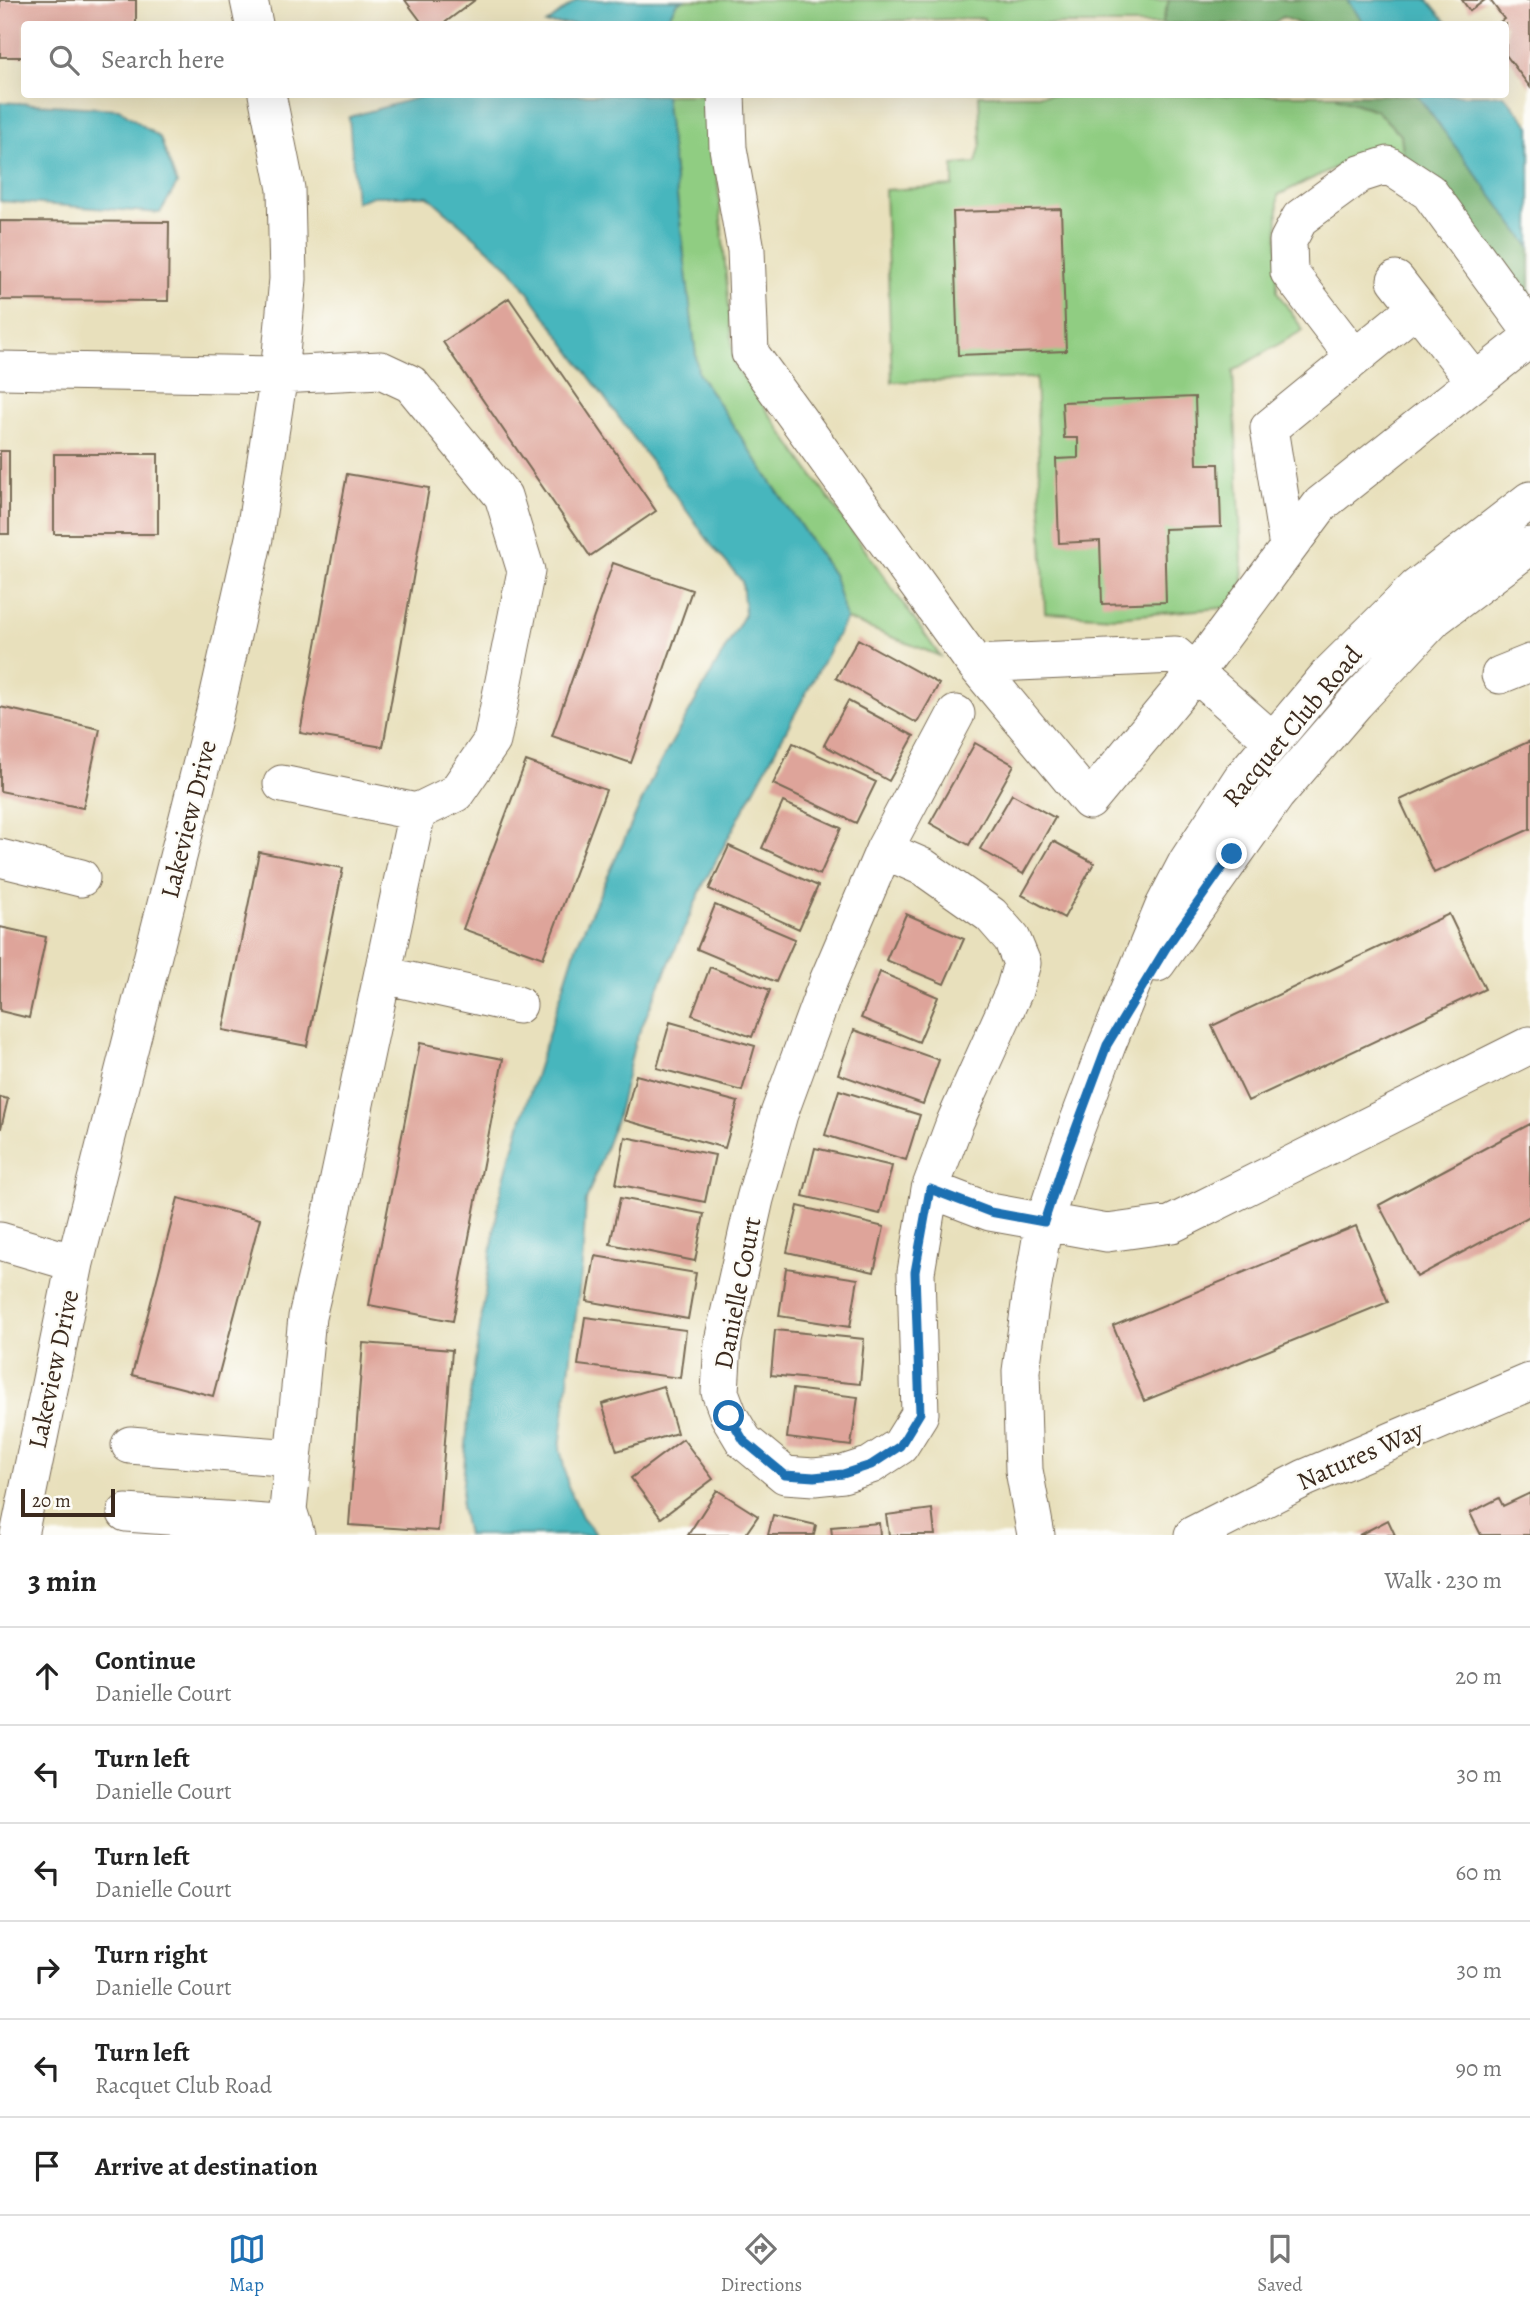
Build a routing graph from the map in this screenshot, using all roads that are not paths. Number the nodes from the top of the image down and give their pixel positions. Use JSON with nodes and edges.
{"nodes":[{"id":1,"x":249,"y":0,"type":"edge"},
{"id":2,"x":253,"y":21,"type":"edge"},
{"id":3,"x":268,"y":98,"type":"edge"},
{"id":4,"x":726,"y":98,"type":"edge"},
{"id":5,"x":1530,"y":330,"type":"edge"},
{"id":6,"x":1530,"y":338,"type":"edge"},
{"id":7,"x":1354,"y":357,"type":"junction"},
{"id":8,"x":0,"y":370,"type":"edge"},
{"id":9,"x":279,"y":375,"type":"junction"},
{"id":10,"x":1475,"y":381,"type":"junction"},
{"id":11,"x":1530,"y":500,"type":"edge"},
{"id":12,"x":1530,"y":546,"type":"edge"},
{"id":13,"x":1288,"y":547,"type":"junction"},
{"id":14,"x":975,"y":664,"type":"junction"},
{"id":15,"x":1195,"y":673,"type":"junction"},
{"id":16,"x":956,"y":714,"type":"dead end"},
{"id":17,"x":1273,"y":741,"type":"junction"},
{"id":18,"x":282,"y":784,"type":"dead end"},
{"id":19,"x":417,"y":812,"type":"junction"},
{"id":20,"x":884,"y":850,"type":"junction"},
{"id":21,"x":0,"y":858,"type":"edge"},
{"id":22,"x":81,"y":878,"type":"dead end"},
{"id":23,"x":383,"y":975,"type":"junction"},
{"id":24,"x":518,"y":1005,"type":"dead end"},
{"id":25,"x":1107,"y":1045,"type":"junction"},
{"id":26,"x":1530,"y":1045,"type":"edge"},
{"id":27,"x":930,"y":1189,"type":"junction"},
{"id":28,"x":1044,"y":1222,"type":"junction"},
{"id":29,"x":0,"y":1241,"type":"edge"},
{"id":30,"x":75,"y":1263,"type":"junction"},
{"id":31,"x":1530,"y":1382,"type":"edge"},
{"id":32,"x":130,"y":1445,"type":"dead end"},
{"id":33,"x":293,"y":1458,"type":"junction"},
{"id":34,"x":126,"y":1513,"type":"dead end"},
{"id":35,"x":295,"y":1530,"type":"edge"},
{"id":36,"x":19,"y":1535,"type":"edge"},
{"id":37,"x":1036,"y":1535,"type":"edge"},
{"id":38,"x":1193,"y":1535,"type":"edge"}],
"edges":[{"from":1,"to":2,"type":"street"},
{"from":3,"to":9,"type":"street","name":"Lakeview Drive"},
{"from":4,"to":14,"type":"street"},
{"from":5,"to":7,"type":"street"},
{"from":6,"to":10,"type":"street"},
{"from":7,"to":10,"type":"street"},
{"from":7,"to":13,"type":"street"},
{"from":8,"to":9,"type":"street"},
{"from":9,"to":19,"type":"street"},
{"from":9,"to":30,"type":"street","name":"Lakeview Drive"},
{"from":10,"to":13,"type":"street"},
{"from":11,"to":17,"type":"street","name":"Racquet Club Road"},
{"from":12,"to":25,"type":"street","name":"Racquet Club Road"},
{"from":13,"to":15,"type":"street"},
{"from":14,"to":15,"type":"street"},
{"from":14,"to":15,"type":"street"},
{"from":15,"to":17,"type":"street"},
{"from":16,"to":20,"type":"street","name":"Danielle Court"},
{"from":17,"to":25,"type":"street","name":"Racquet Club Road"},
{"from":18,"to":19,"type":"street"},
{"from":19,"to":23,"type":"street"},
{"from":20,"to":27,"type":"street","name":"Danielle Court"},
{"from":20,"to":27,"type":"street","name":"Danielle Court"},
{"from":21,"to":22,"type":"street"},
{"from":23,"to":24,"type":"street"},
{"from":23,"to":33,"type":"street"},
{"from":25,"to":28,"type":"street","name":"Racquet Club Road"},
{"from":26,"to":28,"type":"street"},
{"from":27,"to":28,"type":"street"},
{"from":28,"to":37,"type":"street","name":"Racquet Club Road"},
{"from":29,"to":30,"type":"street"},
{"from":30,"to":36,"type":"street","name":"Lakeview Drive"},
{"from":31,"to":38,"type":"street","name":"Natures Way"},
{"from":32,"to":33,"type":"street"},
{"from":33,"to":35,"type":"street"},
{"from":34,"to":35,"type":"street"}]}
